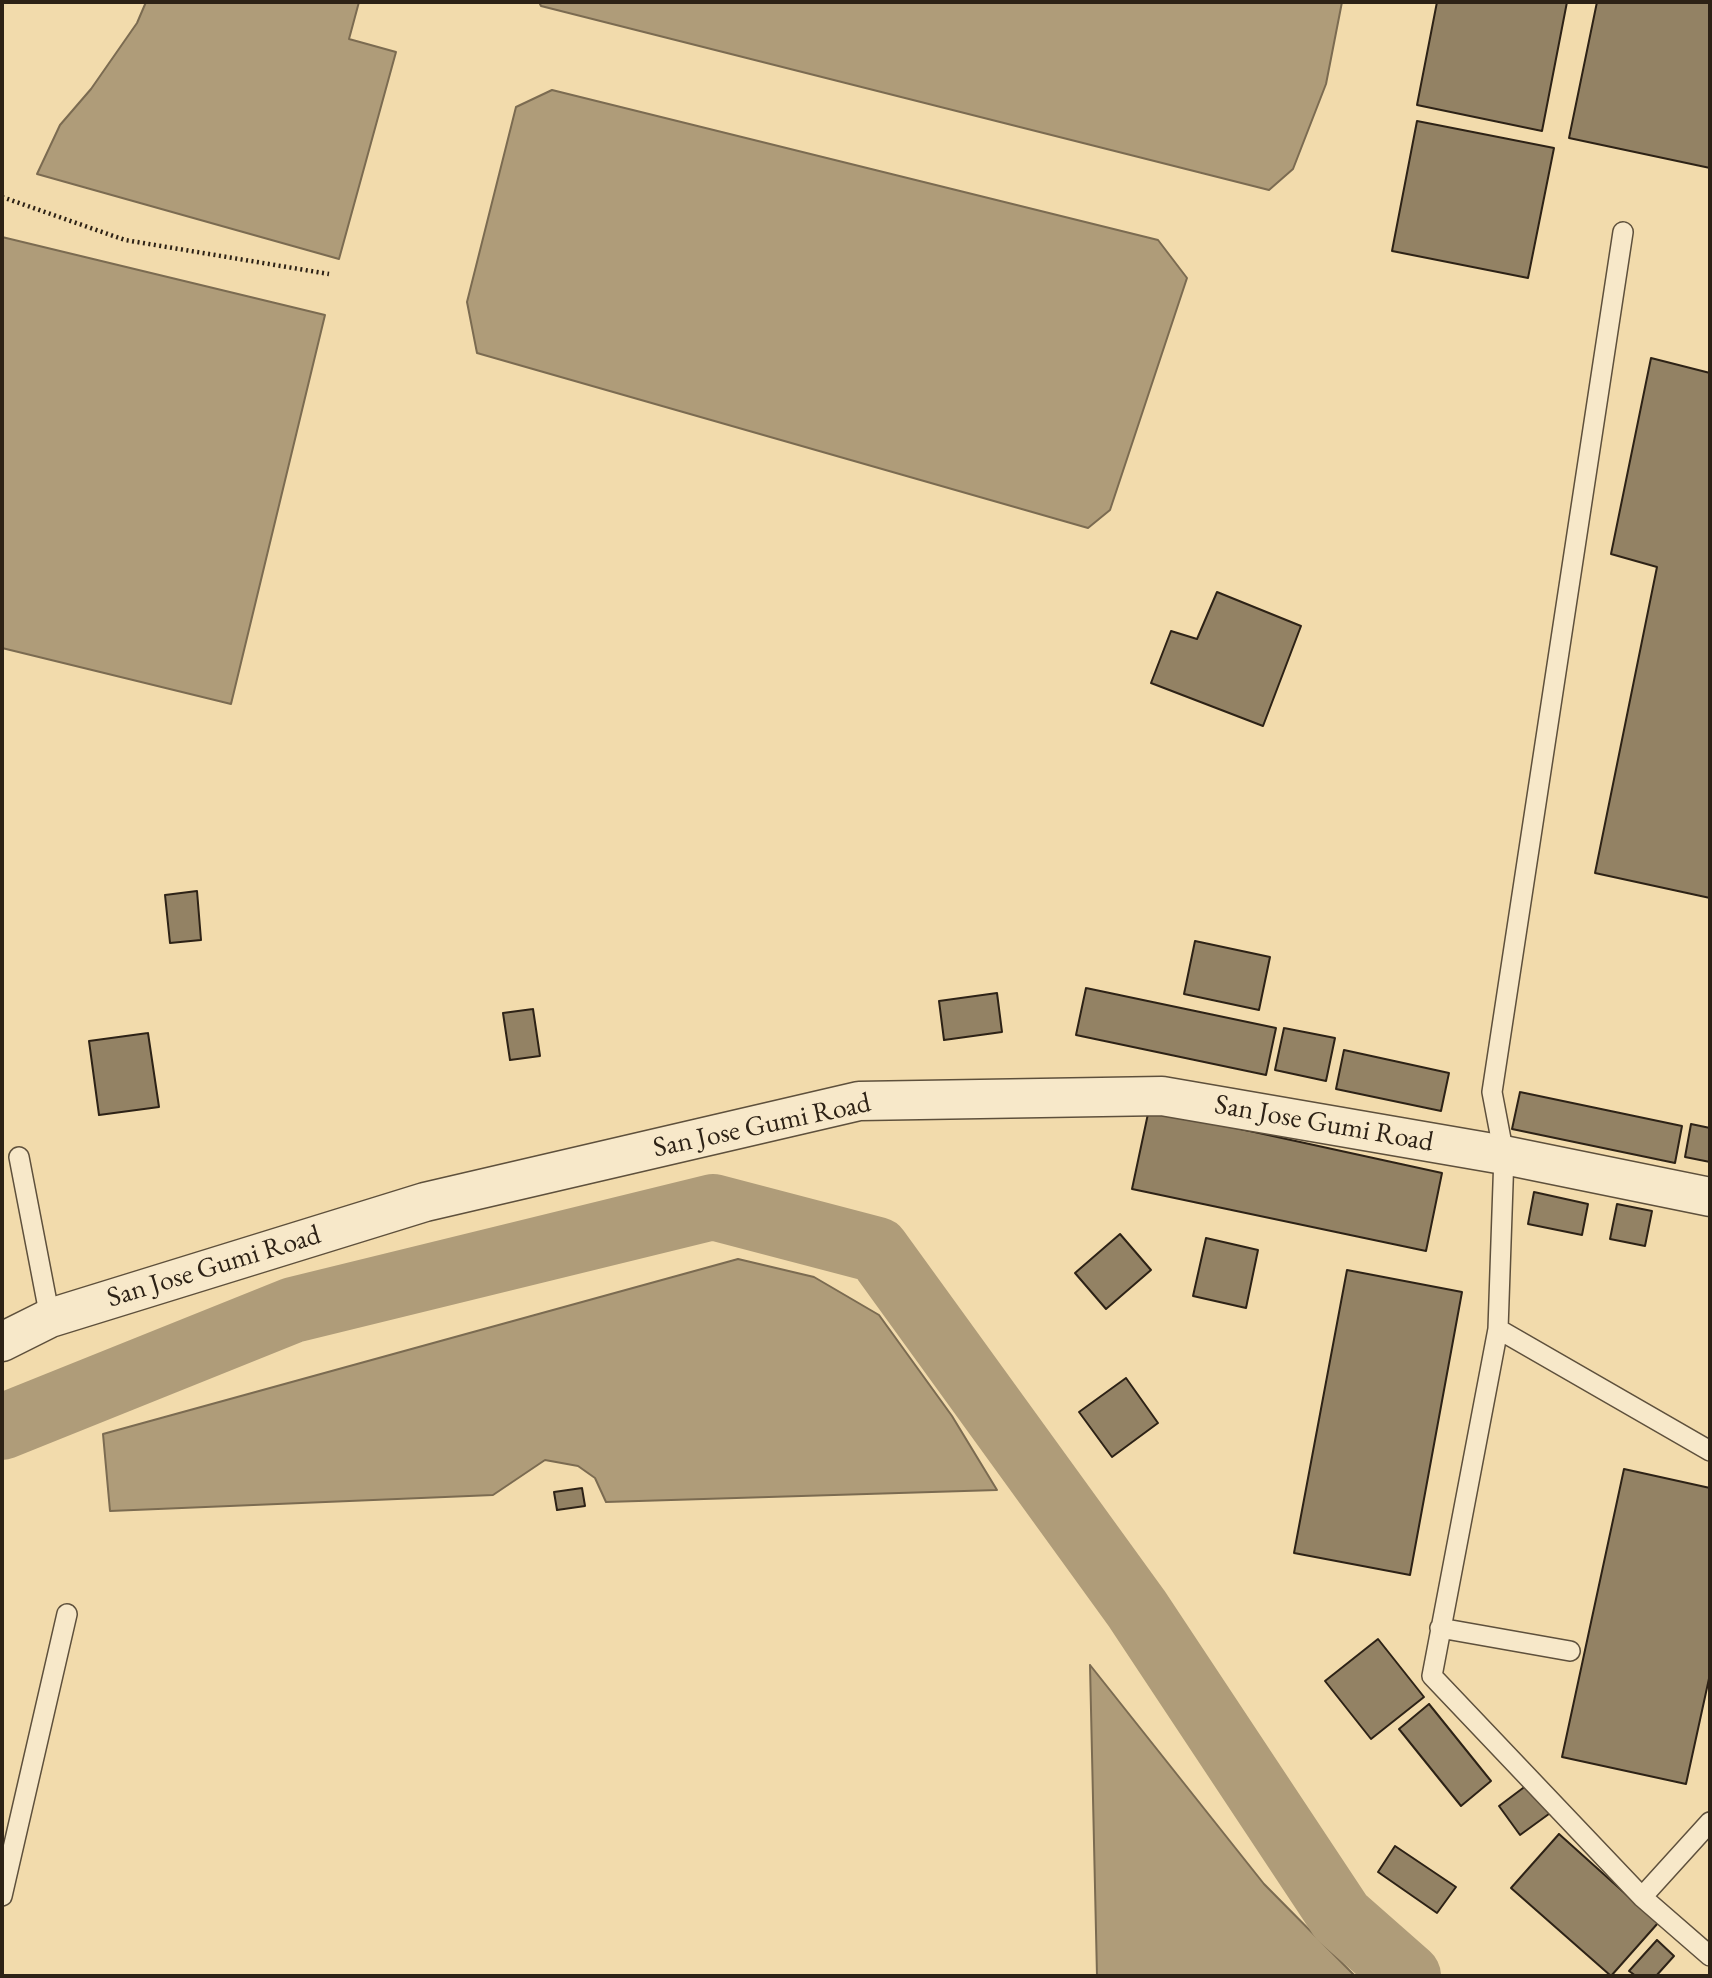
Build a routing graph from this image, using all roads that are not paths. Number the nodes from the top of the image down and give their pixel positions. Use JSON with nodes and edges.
{"nodes":[{"id":1,"x":1623,"y":232,"type":"dead end"},
{"id":2,"x":1504,"y":1155,"type":"junction"},
{"id":3,"x":19,"y":1157,"type":"dead end"},
{"id":4,"x":1710,"y":1197,"type":"edge"},
{"id":5,"x":50,"y":1318,"type":"junction"},
{"id":6,"x":1498,"y":1329,"type":"junction"},
{"id":7,"x":2,"y":1342,"type":"edge"},
{"id":8,"x":1710,"y":1451,"type":"edge"},
{"id":9,"x":67,"y":1615,"type":"dead end"},
{"id":10,"x":1440,"y":1628,"type":"junction"},
{"id":11,"x":1570,"y":1651,"type":"dead end"},
{"id":12,"x":1710,"y":1822,"type":"edge"},
{"id":13,"x":2,"y":1896,"type":"edge"},
{"id":14,"x":1642,"y":1897,"type":"junction"},
{"id":15,"x":1710,"y":1956,"type":"edge"}],
"edges":[{"from":1,"to":2,"type":"lane"},
{"from":2,"to":4,"type":"street","name":"San Jose Gumi Road"},
{"from":2,"to":5,"type":"street","name":"San Jose Gumi Road"},
{"from":2,"to":6,"type":"lane"},
{"from":3,"to":5,"type":"lane"},
{"from":5,"to":7,"type":"street","name":"San Jose Gumi Road"},
{"from":6,"to":8,"type":"lane"},
{"from":6,"to":10,"type":"lane"},
{"from":9,"to":13,"type":"lane"},
{"from":10,"to":11,"type":"lane"},
{"from":10,"to":14,"type":"lane"},
{"from":12,"to":14,"type":"lane"},
{"from":14,"to":15,"type":"lane"}]}
